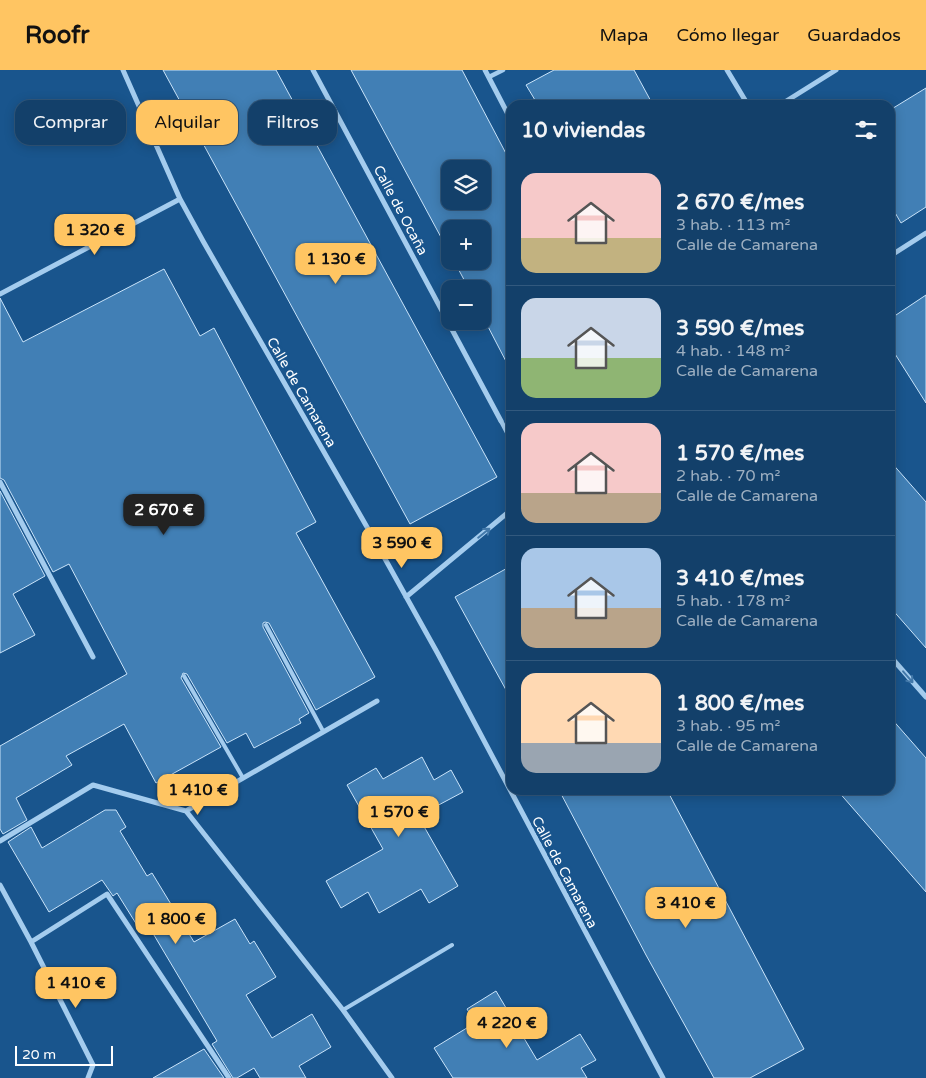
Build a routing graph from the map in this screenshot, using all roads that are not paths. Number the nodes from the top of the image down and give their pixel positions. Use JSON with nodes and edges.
{"nodes":[{"id":1,"x":123,"y":70,"type":"edge"},
{"id":2,"x":313,"y":70,"type":"edge"},
{"id":3,"x":485,"y":70,"type":"edge"},
{"id":4,"x":503,"y":70,"type":"edge"},
{"id":5,"x":727,"y":70,"type":"edge"},
{"id":6,"x":836,"y":70,"type":"edge"},
{"id":7,"x":489,"y":77,"type":"junction"},
{"id":8,"x":745,"y":100,"type":"edge"},
{"id":9,"x":788,"y":100,"type":"edge"},
{"id":10,"x":506,"y":110,"type":"edge"},
{"id":11,"x":180,"y":199,"type":"junction"},
{"id":12,"x":926,"y":233,"type":"edge"},
{"id":13,"x":895,"y":253,"type":"edge"},
{"id":14,"x":0,"y":294,"type":"edge"},
{"id":15,"x":501,"y":421,"type":"joint"},
{"id":16,"x":506,"y":430,"type":"edge"},
{"id":17,"x":0,"y":482,"type":"edge"},
{"id":18,"x":506,"y":514,"type":"edge"},
{"id":19,"x":406,"y":597,"type":"junction"},
{"id":20,"x":266,"y":625,"type":"dead end"},
{"id":21,"x":93,"y":657,"type":"dead end"},
{"id":22,"x":895,"y":662,"type":"edge"},
{"id":23,"x":184,"y":676,"type":"dead end"},
{"id":24,"x":926,"y":697,"type":"edge"},
{"id":25,"x":377,"y":701,"type":"dead end"},
{"id":26,"x":323,"y":731,"type":"junction"},
{"id":27,"x":243,"y":778,"type":"junction"},
{"id":28,"x":506,"y":784,"type":"edge"},
{"id":29,"x":512,"y":795,"type":"edge"},
{"id":30,"x":186,"y":811,"type":"junction"},
{"id":31,"x":0,"y":841,"type":"edge"},
{"id":32,"x":0,"y":885,"type":"edge"},
{"id":33,"x":31,"y":942,"type":"junction"},
{"id":34,"x":452,"y":945,"type":"dead end"},
{"id":35,"x":343,"y":1010,"type":"junction"},
{"id":36,"x":88,"y":1078,"type":"edge"},
{"id":37,"x":229,"y":1078,"type":"edge"},
{"id":38,"x":392,"y":1078,"type":"edge"},
{"id":39,"x":663,"y":1078,"type":"edge"}],
"edges":[{"from":1,"to":11,"type":"street","name":"Calle de Camarena"},
{"from":2,"to":15,"type":"street","name":"Calle de Ocaña"},
{"from":3,"to":7,"type":"street"},
{"from":4,"to":7,"type":"street"},
{"from":5,"to":8,"type":"street"},
{"from":6,"to":9,"type":"street"},
{"from":7,"to":10,"type":"street"},
{"from":11,"to":14,"type":"street"},
{"from":11,"to":19,"type":"street","name":"Calle de Camarena"},
{"from":12,"to":13,"type":"street"},
{"from":15,"to":16,"type":"street","name":"Calle de Ocaña"},
{"from":17,"to":21,"type":"street"},
{"from":19,"to":18,"type":"street","one_way":true},
{"from":19,"to":28,"type":"street","name":"Calle de Camarena"},
{"from":20,"to":26,"type":"lane"},
{"from":22,"to":24,"type":"street","one_way":true},
{"from":23,"to":27,"type":"lane"},
{"from":25,"to":26,"type":"street"},
{"from":26,"to":27,"type":"street"},
{"from":27,"to":30,"type":"street"},
{"from":29,"to":39,"type":"street","name":"Calle de Camarena"},
{"from":30,"to":31,"type":"street"},
{"from":30,"to":35,"type":"street"},
{"from":32,"to":33,"type":"street"},
{"from":33,"to":36,"type":"street"},
{"from":33,"to":37,"type":"street"},
{"from":34,"to":35,"type":"lane"},
{"from":35,"to":38,"type":"street"}]}
